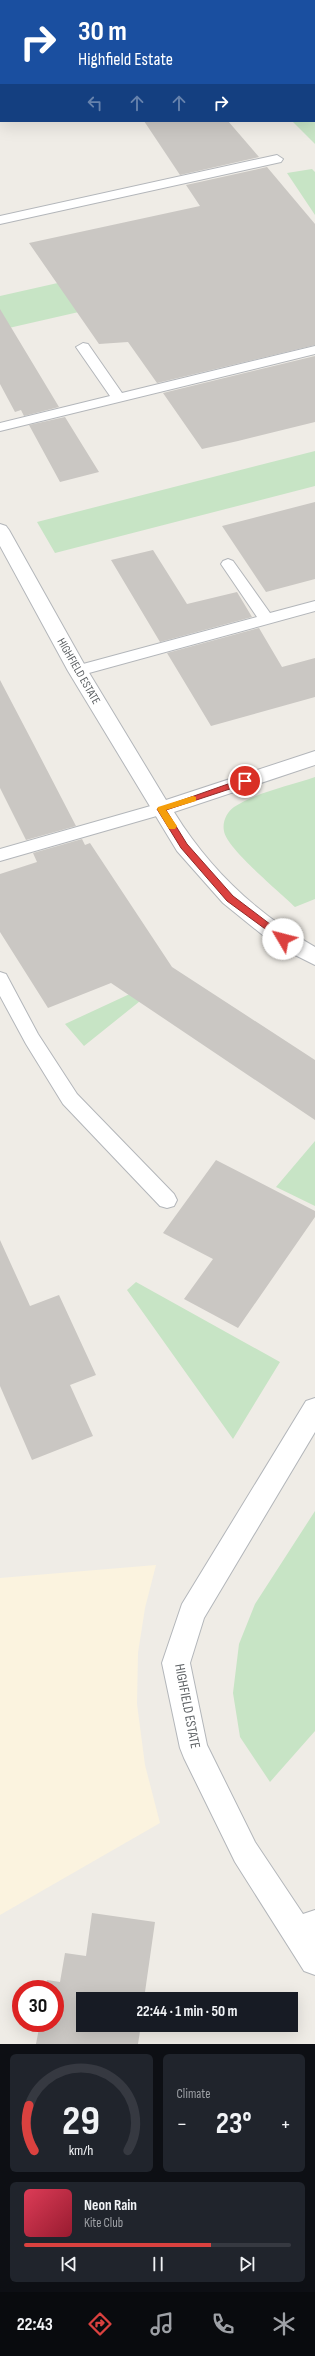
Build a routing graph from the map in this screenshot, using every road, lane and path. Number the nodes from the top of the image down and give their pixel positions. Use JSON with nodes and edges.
{"nodes":[{"id":1,"x":277,"y":159,"type":"dead end"},
{"id":2,"x":0,"y":220,"type":"edge"},
{"id":3,"x":83,"y":347,"type":"dead end"},
{"id":4,"x":315,"y":350,"type":"edge"},
{"id":5,"x":118,"y":398,"type":"junction"},
{"id":6,"x":0,"y":427,"type":"edge"},
{"id":7,"x":0,"y":530,"type":"edge"},
{"id":8,"x":228,"y":564,"type":"dead end"},
{"id":9,"x":315,"y":606,"type":"edge"},
{"id":10,"x":267,"y":620,"type":"junction"},
{"id":11,"x":78,"y":672,"type":"junction"},
{"id":12,"x":315,"y":758,"type":"edge"},
{"id":13,"x":161,"y":809,"type":"junction"},
{"id":14,"x":0,"y":855,"type":"edge"},
{"id":15,"x":315,"y":957,"type":"edge"},
{"id":16,"x":0,"y":978,"type":"edge"},
{"id":17,"x":167,"y":1200,"type":"dead end"},
{"id":18,"x":315,"y":1409,"type":"edge"},
{"id":19,"x":305,"y":1928,"type":"edge"},
{"id":20,"x":315,"y":1960,"type":"edge"}],
"edges":[{"from":1,"to":2,"type":"lane"},
{"from":3,"to":5,"type":"lane"},
{"from":4,"to":5,"type":"lane"},
{"from":5,"to":6,"type":"lane"},
{"from":7,"to":11,"type":"street","name":"HIGHFIELD ESTATE"},
{"from":8,"to":10,"type":"lane"},
{"from":9,"to":10,"type":"lane"},
{"from":10,"to":11,"type":"lane"},
{"from":11,"to":13,"type":"street","name":"HIGHFIELD ESTATE"},
{"from":12,"to":13,"type":"street"},
{"from":13,"to":14,"type":"lane"},
{"from":13,"to":15,"type":"street","name":"HIGHFIELD ESTATE"},
{"from":16,"to":17,"type":"lane"},
{"from":18,"to":19,"type":"street","name":"HIGHFIELD ESTATE"},
{"from":19,"to":20,"type":"street","name":"HIGHFIELD ESTATE"}]}
